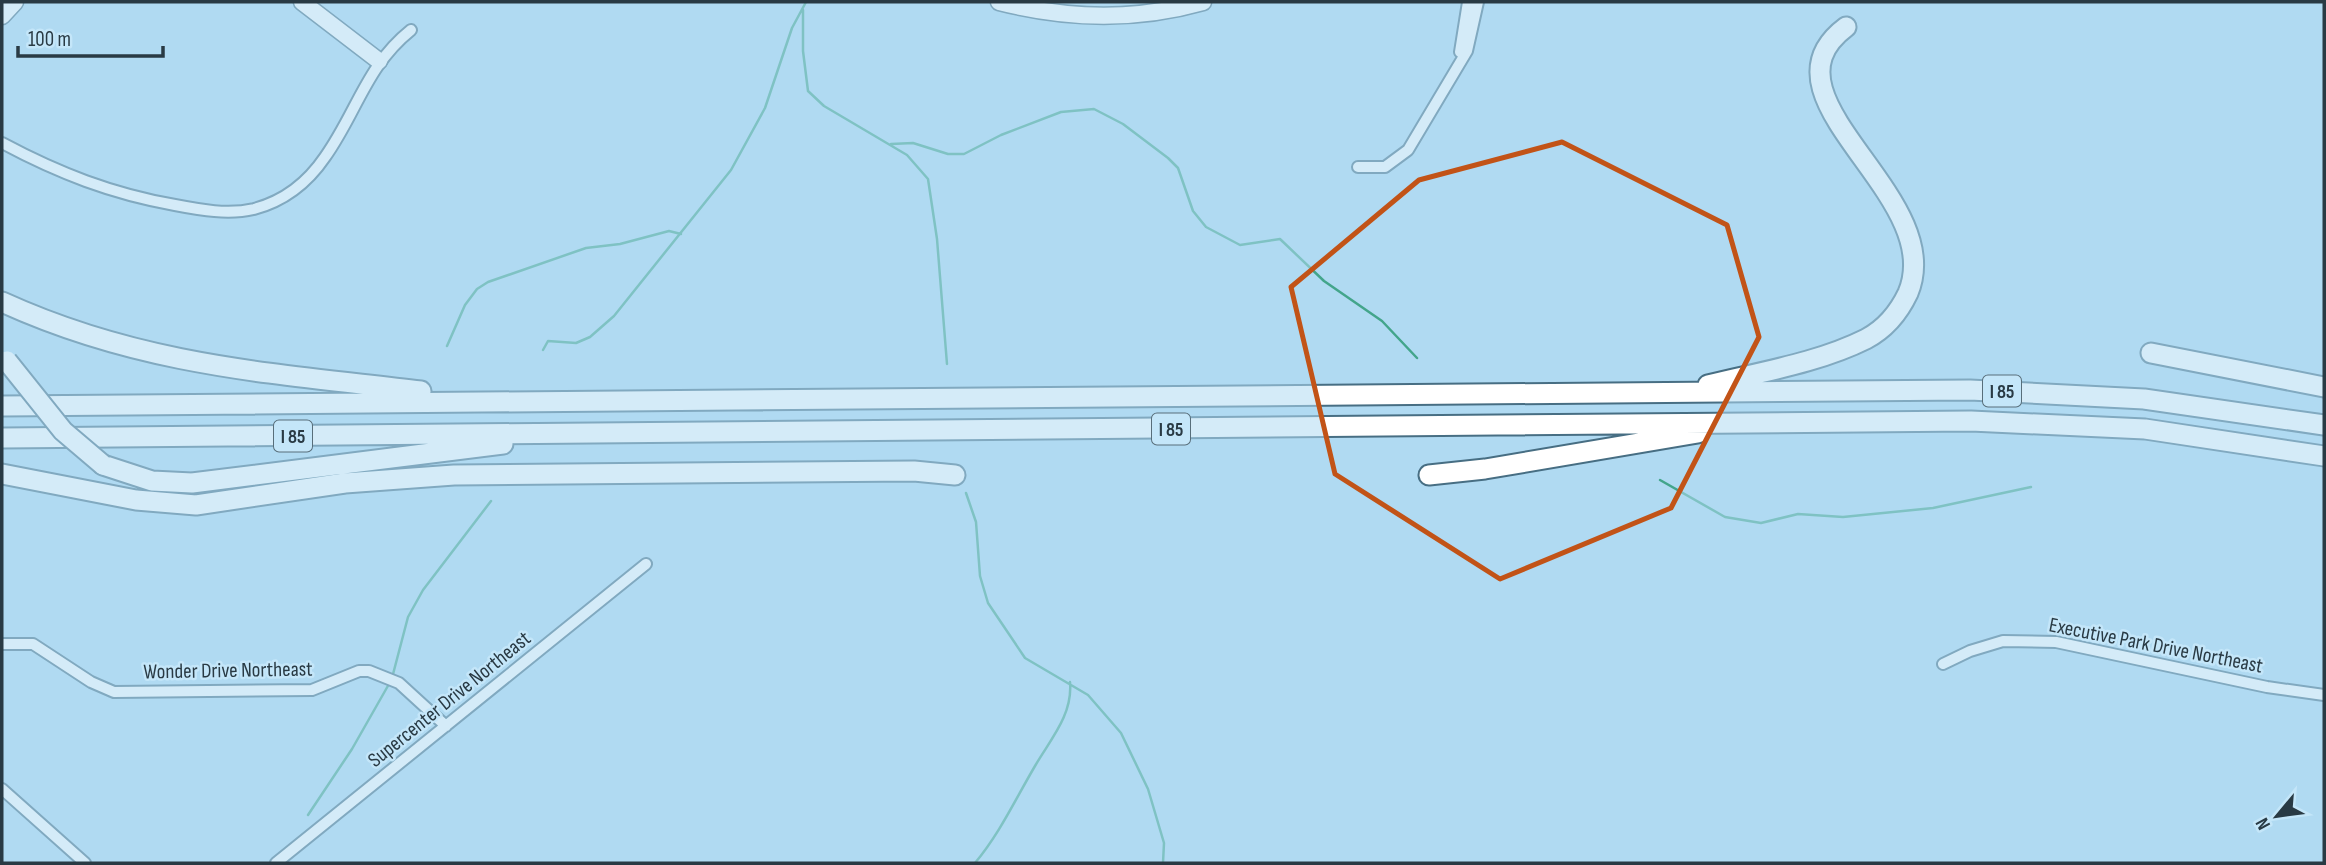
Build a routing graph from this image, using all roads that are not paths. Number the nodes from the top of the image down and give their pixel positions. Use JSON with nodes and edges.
{"nodes":[{"id":1,"x":15,"y":2,"type":"edge"},
{"id":2,"x":302,"y":2,"type":"edge"},
{"id":3,"x":999,"y":2,"type":"edge"},
{"id":4,"x":1203,"y":2,"type":"edge"},
{"id":5,"x":1468,"y":2,"type":"edge"},
{"id":6,"x":1478,"y":2,"type":"edge"},
{"id":7,"x":2,"y":16,"type":"edge"},
{"id":8,"x":1846,"y":27,"type":"dead end"},
{"id":9,"x":411,"y":30,"type":"dead end"},
{"id":10,"x":380,"y":61,"type":"junction"},
{"id":11,"x":1459,"y":62,"type":"junction"},
{"id":12,"x":2,"y":143,"type":"edge"},
{"id":13,"x":1358,"y":167,"type":"dead end"},
{"id":14,"x":2,"y":302,"type":"edge"},
{"id":15,"x":2151,"y":353,"type":"dead end"},
{"id":16,"x":5,"y":358,"type":"edge"},
{"id":17,"x":2324,"y":387,"type":"edge"},
{"id":18,"x":1678,"y":393,"type":"junction"},
{"id":19,"x":499,"y":401,"type":"junction"},
{"id":20,"x":2,"y":406,"type":"edge"},
{"id":21,"x":1758,"y":423,"type":"junction"},
{"id":22,"x":2324,"y":425,"type":"edge"},
{"id":23,"x":585,"y":434,"type":"junction"},
{"id":24,"x":2,"y":438,"type":"edge"},
{"id":25,"x":2324,"y":456,"type":"edge"},
{"id":26,"x":2,"y":474,"type":"edge"},
{"id":27,"x":956,"y":475,"type":"dead end"},
{"id":28,"x":1429,"y":475,"type":"dead end"},
{"id":29,"x":646,"y":565,"type":"dead end"},
{"id":30,"x":2,"y":644,"type":"edge"},
{"id":31,"x":1943,"y":664,"type":"dead end"},
{"id":32,"x":2324,"y":695,"type":"edge"},
{"id":33,"x":446,"y":726,"type":"junction"},
{"id":34,"x":2,"y":789,"type":"edge"},
{"id":35,"x":85,"y":863,"type":"edge"},
{"id":36,"x":276,"y":863,"type":"edge"}],
"edges":[{"from":1,"to":7,"type":"main road"},
{"from":2,"to":10,"type":"main road"},
{"from":3,"to":4,"type":"main road"},
{"from":5,"to":11,"type":"street"},
{"from":6,"to":11,"type":"street"},
{"from":8,"to":18,"type":"highway"},
{"from":9,"to":10,"type":"street"},
{"from":10,"to":12,"type":"street"},
{"from":11,"to":13,"type":"street"},
{"from":14,"to":19,"type":"highway"},
{"from":15,"to":17,"type":"highway"},
{"from":16,"to":23,"type":"highway","bridge":true},
{"from":18,"to":19,"type":"highway","number":"I 85"},
{"from":18,"to":22,"type":"highway","number":"I 85"},
{"from":19,"to":20,"type":"highway","number":"I 85"},
{"from":21,"to":23,"type":"highway","number":"I 85"},
{"from":21,"to":25,"type":"highway","number":"I 85"},
{"from":21,"to":28,"type":"highway"},
{"from":23,"to":24,"type":"highway","number":"I 85"},
{"from":26,"to":27,"type":"highway"},
{"from":29,"to":33,"type":"street","name":"Supercenter Drive Northeast"},
{"from":30,"to":33,"type":"street","name":"Wonder Drive Northeast"},
{"from":31,"to":32,"type":"street","name":"Executive Park Drive Northeast"},
{"from":33,"to":36,"type":"street","name":"Supercenter Drive Northeast"},
{"from":34,"to":35,"type":"street"}]}
